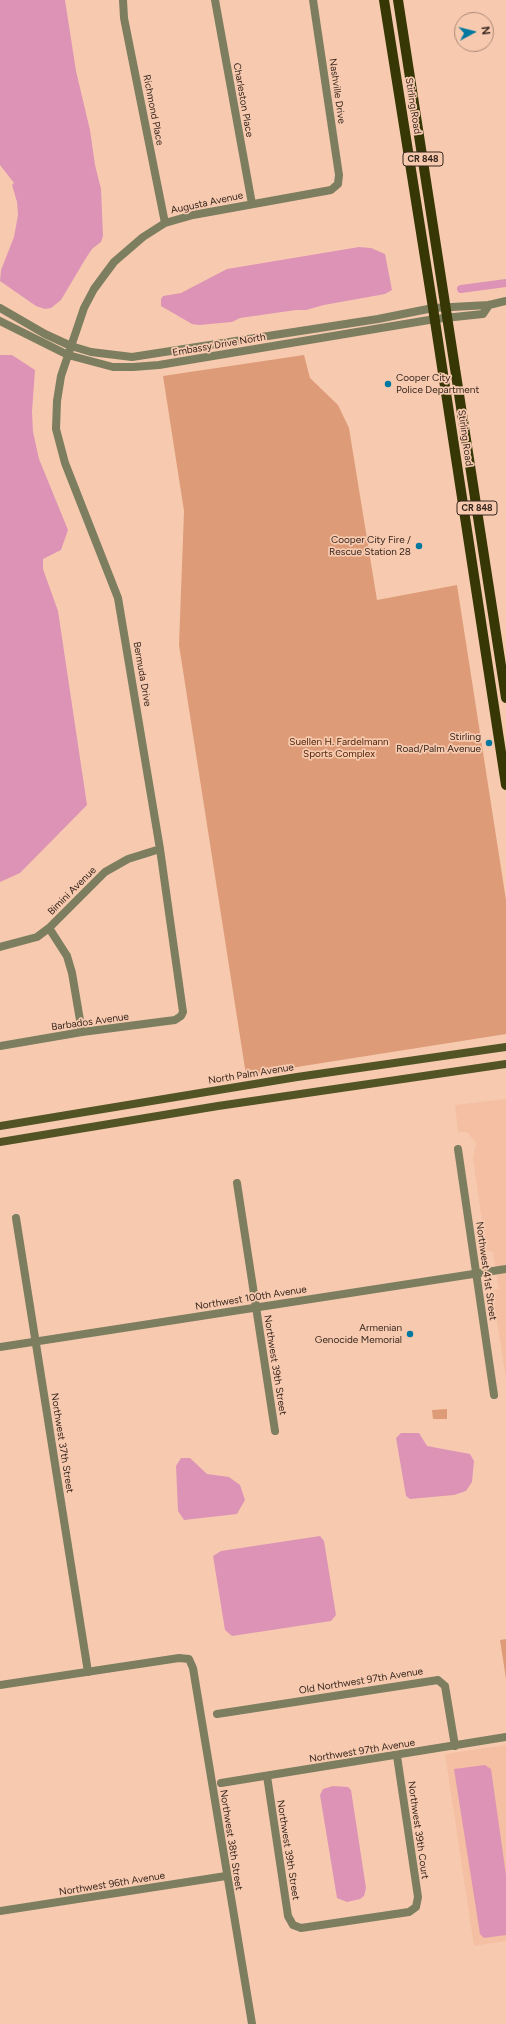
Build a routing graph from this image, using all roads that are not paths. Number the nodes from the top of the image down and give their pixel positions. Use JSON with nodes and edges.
{"nodes":[{"id":1,"x":123,"y":0,"type":"edge"},
{"id":2,"x":215,"y":0,"type":"edge"},
{"id":3,"x":313,"y":0,"type":"edge"},
{"id":4,"x":384,"y":0,"type":"edge"},
{"id":5,"x":398,"y":0,"type":"edge"},
{"id":6,"x":338,"y":184,"type":"joint"},
{"id":7,"x":252,"y":204,"type":"junction"},
{"id":8,"x":165,"y":223,"type":"junction"},
{"id":9,"x":506,"y":301,"type":"edge"},
{"id":10,"x":0,"y":308,"type":"edge"},
{"id":11,"x":433,"y":308,"type":"junction"},
{"id":12,"x":447,"y":313,"type":"junction"},
{"id":13,"x":435,"y":319,"type":"junction"},
{"id":14,"x":0,"y":321,"type":"edge"},
{"id":15,"x":71,"y":346,"type":"junction"},
{"id":16,"x":68,"y":356,"type":"junction"},
{"id":17,"x":506,"y":698,"type":"edge"},
{"id":18,"x":506,"y":785,"type":"edge"},
{"id":19,"x":160,"y":849,"type":"junction"},
{"id":20,"x":49,"y":928,"type":"junction"},
{"id":21,"x":0,"y":947,"type":"edge"},
{"id":22,"x":181,"y":1016,"type":"joint"},
{"id":23,"x":82,"y":1032,"type":"junction"},
{"id":24,"x":0,"y":1046,"type":"edge"},
{"id":25,"x":506,"y":1047,"type":"edge"},
{"id":26,"x":506,"y":1064,"type":"edge"},
{"id":27,"x":76,"y":1114,"type":"junction"},
{"id":28,"x":0,"y":1126,"type":"edge"},
{"id":29,"x":79,"y":1129,"type":"junction"},
{"id":30,"x":0,"y":1142,"type":"edge"},
{"id":31,"x":458,"y":1149,"type":"dead end"},
{"id":32,"x":237,"y":1183,"type":"dead end"},
{"id":33,"x":16,"y":1218,"type":"dead end"},
{"id":34,"x":506,"y":1269,"type":"edge"},
{"id":35,"x":476,"y":1274,"type":"junction"},
{"id":36,"x":256,"y":1307,"type":"junction"},
{"id":37,"x":36,"y":1342,"type":"junction"},
{"id":38,"x":0,"y":1347,"type":"edge"},
{"id":39,"x":494,"y":1395,"type":"dead end"},
{"id":40,"x":275,"y":1431,"type":"dead end"},
{"id":41,"x":88,"y":1672,"type":"junction"},
{"id":42,"x":0,"y":1685,"type":"edge"},
{"id":43,"x":217,"y":1714,"type":"dead end"},
{"id":44,"x":506,"y":1737,"type":"edge"},
{"id":45,"x":455,"y":1746,"type":"junction"},
{"id":46,"x":397,"y":1756,"type":"junction"},
{"id":47,"x":267,"y":1776,"type":"junction"},
{"id":48,"x":221,"y":1783,"type":"dead end"},
{"id":49,"x":226,"y":1876,"type":"junction"},
{"id":50,"x":0,"y":1912,"type":"edge"},
{"id":51,"x":293,"y":1925,"type":"joint"},
{"id":52,"x":252,"y":2024,"type":"edge"}],
"edges":[{"from":1,"to":8,"type":"street","name":"Richmond Place"},
{"from":2,"to":7,"type":"street","name":"Charleston Place"},
{"from":3,"to":6,"type":"street","name":"Nashville Drive"},
{"from":4,"to":11,"type":"main road","name":"Stirling Road","number":"CR 848"},
{"from":5,"to":12,"type":"main road","name":"Stirling Road","number":"CR 848"},
{"from":6,"to":7,"type":"street","name":"Augusta Avenue"},
{"from":7,"to":8,"type":"street","name":"Augusta Avenue"},
{"from":8,"to":15,"type":"street","name":"Augusta Avenue"},
{"from":9,"to":12,"type":"street"},
{"from":10,"to":15,"type":"street","name":"Embassy Drive North"},
{"from":11,"to":12,"type":"street","name":"Embassy Drive North"},
{"from":11,"to":13,"type":"main road","name":"Stirling Road","number":"CR 848"},
{"from":11,"to":15,"type":"street","name":"Embassy Drive North"},
{"from":12,"to":13,"type":"street","name":"Embassy Drive North"},
{"from":12,"to":17,"type":"main road","name":"Stirling Road","number":"CR 848"},
{"from":13,"to":16,"type":"street","name":"Embassy Drive North"},
{"from":13,"to":18,"type":"main road","name":"Stirling Road","number":"CR 848"},
{"from":14,"to":16,"type":"street","name":"Embassy Drive North"},
{"from":15,"to":16,"type":"street","name":"Bermuda Drive"},
{"from":16,"to":19,"type":"street","name":"Bermuda Drive"},
{"from":19,"to":20,"type":"street","name":"Bimini Avenue"},
{"from":19,"to":22,"type":"street","name":"Bermuda Drive"},
{"from":20,"to":21,"type":"street","name":"Bimini Avenue"},
{"from":20,"to":23,"type":"street"},
{"from":22,"to":23,"type":"street","name":"Barbados Avenue"},
{"from":23,"to":24,"type":"street","name":"Barbados Avenue"},
{"from":25,"to":27,"type":"main road","name":"North Palm Avenue"},
{"from":26,"to":29,"type":"main road"},
{"from":27,"to":28,"type":"main road","name":"North Palm Avenue"},
{"from":27,"to":29,"type":"main road"},
{"from":29,"to":30,"type":"main road"},
{"from":31,"to":35,"type":"street","name":"Northwest 41st Street"},
{"from":32,"to":36,"type":"street","name":"Northwest 39th Street"},
{"from":33,"to":37,"type":"street","name":"Northwest 37th Street"},
{"from":34,"to":35,"type":"street","name":"Northwest 100th Avenue"},
{"from":35,"to":36,"type":"street","name":"Northwest 100th Avenue"},
{"from":35,"to":39,"type":"street","name":"Northwest 41st Street"},
{"from":36,"to":37,"type":"street","name":"Northwest 100th Avenue"},
{"from":36,"to":40,"type":"street","name":"Northwest 39th Street"},
{"from":37,"to":38,"type":"street","name":"Northwest 100th Avenue"},
{"from":37,"to":41,"type":"street","name":"Northwest 37th Street"},
{"from":41,"to":42,"type":"street"},
{"from":41,"to":49,"type":"street","name":"Northwest 38th Street"},
{"from":43,"to":45,"type":"street","name":"Old Northwest 97th Avenue"},
{"from":44,"to":45,"type":"street","name":"Northwest 97th Avenue"},
{"from":45,"to":46,"type":"street","name":"Northwest 97th Avenue"},
{"from":46,"to":47,"type":"street","name":"Northwest 97th Avenue"},
{"from":46,"to":51,"type":"street","name":"Northwest 39th Court"},
{"from":47,"to":48,"type":"street","name":"Northwest 97th Avenue"},
{"from":47,"to":51,"type":"street","name":"Northwest 39th Street"},
{"from":49,"to":50,"type":"street","name":"Northwest 96th Avenue"},
{"from":49,"to":52,"type":"street","name":"Northwest 38th Street"}]}
